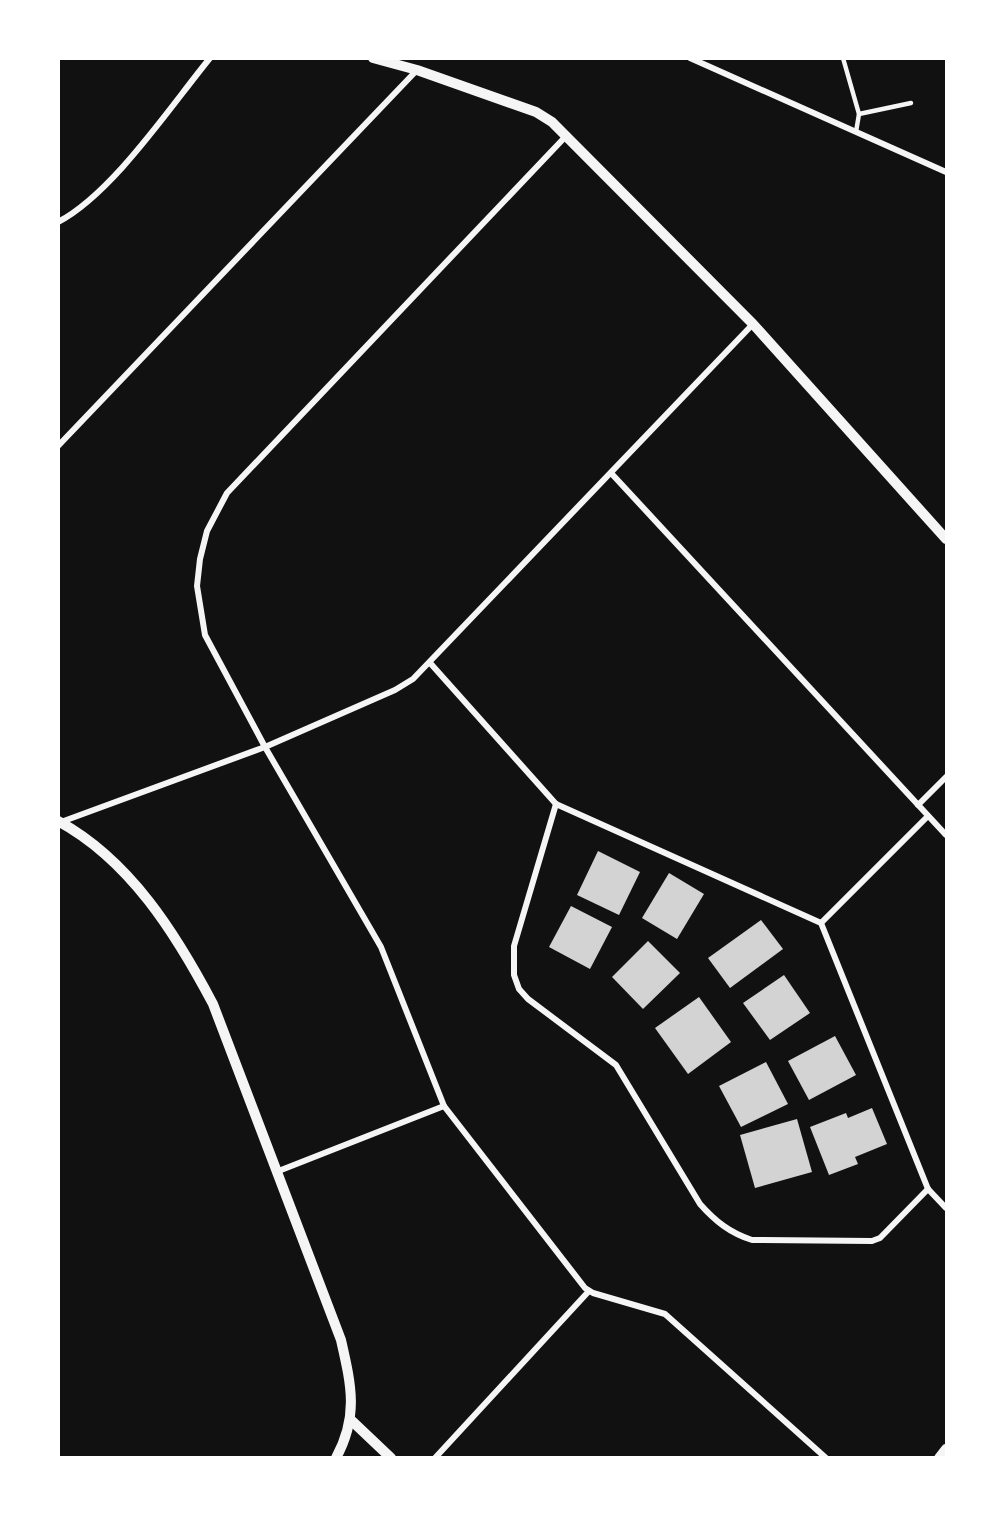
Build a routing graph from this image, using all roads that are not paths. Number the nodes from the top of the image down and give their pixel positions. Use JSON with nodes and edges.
{"nodes":[{"id":1,"x":210,"y":58,"type":"edge"},
{"id":2,"x":373,"y":58,"type":"edge"},
{"id":3,"x":690,"y":58,"type":"edge"},
{"id":4,"x":843,"y":58,"type":"edge"},
{"id":5,"x":417,"y":70,"type":"junction"},
{"id":6,"x":911,"y":103,"type":"dead end"},
{"id":7,"x":859,"y":114,"type":"junction"},
{"id":8,"x":856,"y":132,"type":"junction"},
{"id":9,"x":567,"y":135,"type":"junction"},
{"id":10,"x":946,"y":172,"type":"edge"},
{"id":11,"x":58,"y":222,"type":"edge"},
{"id":12,"x":753,"y":324,"type":"junction"},
{"id":13,"x":58,"y":446,"type":"edge"},
{"id":14,"x":611,"y":473,"type":"junction"},
{"id":15,"x":946,"y":539,"type":"edge"},
{"id":16,"x":431,"y":664,"type":"junction"},
{"id":17,"x":265,"y":747,"type":"junction"},
{"id":18,"x":946,"y":777,"type":"edge"},
{"id":19,"x":556,"y":804,"type":"junction"},
{"id":20,"x":918,"y":805,"type":"junction"},
{"id":21,"x":928,"y":816,"type":"junction"},
{"id":22,"x":60,"y":822,"type":"edge"},
{"id":23,"x":946,"y":835,"type":"edge"},
{"id":24,"x":821,"y":923,"type":"junction"},
{"id":25,"x":444,"y":1106,"type":"junction"},
{"id":26,"x":276,"y":1172,"type":"junction"},
{"id":27,"x":928,"y":1189,"type":"junction"},
{"id":28,"x":946,"y":1208,"type":"edge"},
{"id":29,"x":589,"y":1291,"type":"junction"},
{"id":30,"x":352,"y":1421,"type":"junction"},
{"id":31,"x":946,"y":1449,"type":"edge"},
{"id":32,"x":336,"y":1458,"type":"edge"},
{"id":33,"x":391,"y":1458,"type":"edge"},
{"id":34,"x":435,"y":1458,"type":"edge"},
{"id":35,"x":826,"y":1458,"type":"edge"},
{"id":36,"x":939,"y":1458,"type":"edge"}],
"edges":[{"from":1,"to":11,"type":"street"},
{"from":2,"to":5,"type":"street"},
{"from":3,"to":8,"type":"street"},
{"from":4,"to":7,"type":"lane"},
{"from":5,"to":9,"type":"street"},
{"from":5,"to":13,"type":"street"},
{"from":6,"to":7,"type":"lane"},
{"from":7,"to":8,"type":"lane"},
{"from":8,"to":10,"type":"street"},
{"from":9,"to":12,"type":"street"},
{"from":9,"to":17,"type":"street"},
{"from":12,"to":14,"type":"street"},
{"from":12,"to":15,"type":"street"},
{"from":14,"to":16,"type":"street"},
{"from":14,"to":20,"type":"street"},
{"from":16,"to":17,"type":"street"},
{"from":16,"to":19,"type":"street"},
{"from":17,"to":22,"type":"street"},
{"from":17,"to":25,"type":"street"},
{"from":18,"to":20,"type":"street"},
{"from":19,"to":24,"type":"street"},
{"from":19,"to":27,"type":"street"},
{"from":20,"to":21,"type":"street"},
{"from":21,"to":23,"type":"street"},
{"from":21,"to":24,"type":"street"},
{"from":22,"to":26,"type":"street"},
{"from":24,"to":27,"type":"street"},
{"from":25,"to":26,"type":"street"},
{"from":25,"to":29,"type":"street"},
{"from":26,"to":30,"type":"street"},
{"from":27,"to":28,"type":"street"},
{"from":29,"to":34,"type":"street"},
{"from":29,"to":35,"type":"street"},
{"from":30,"to":32,"type":"street"},
{"from":30,"to":33,"type":"street"},
{"from":31,"to":36,"type":"street"}]}
